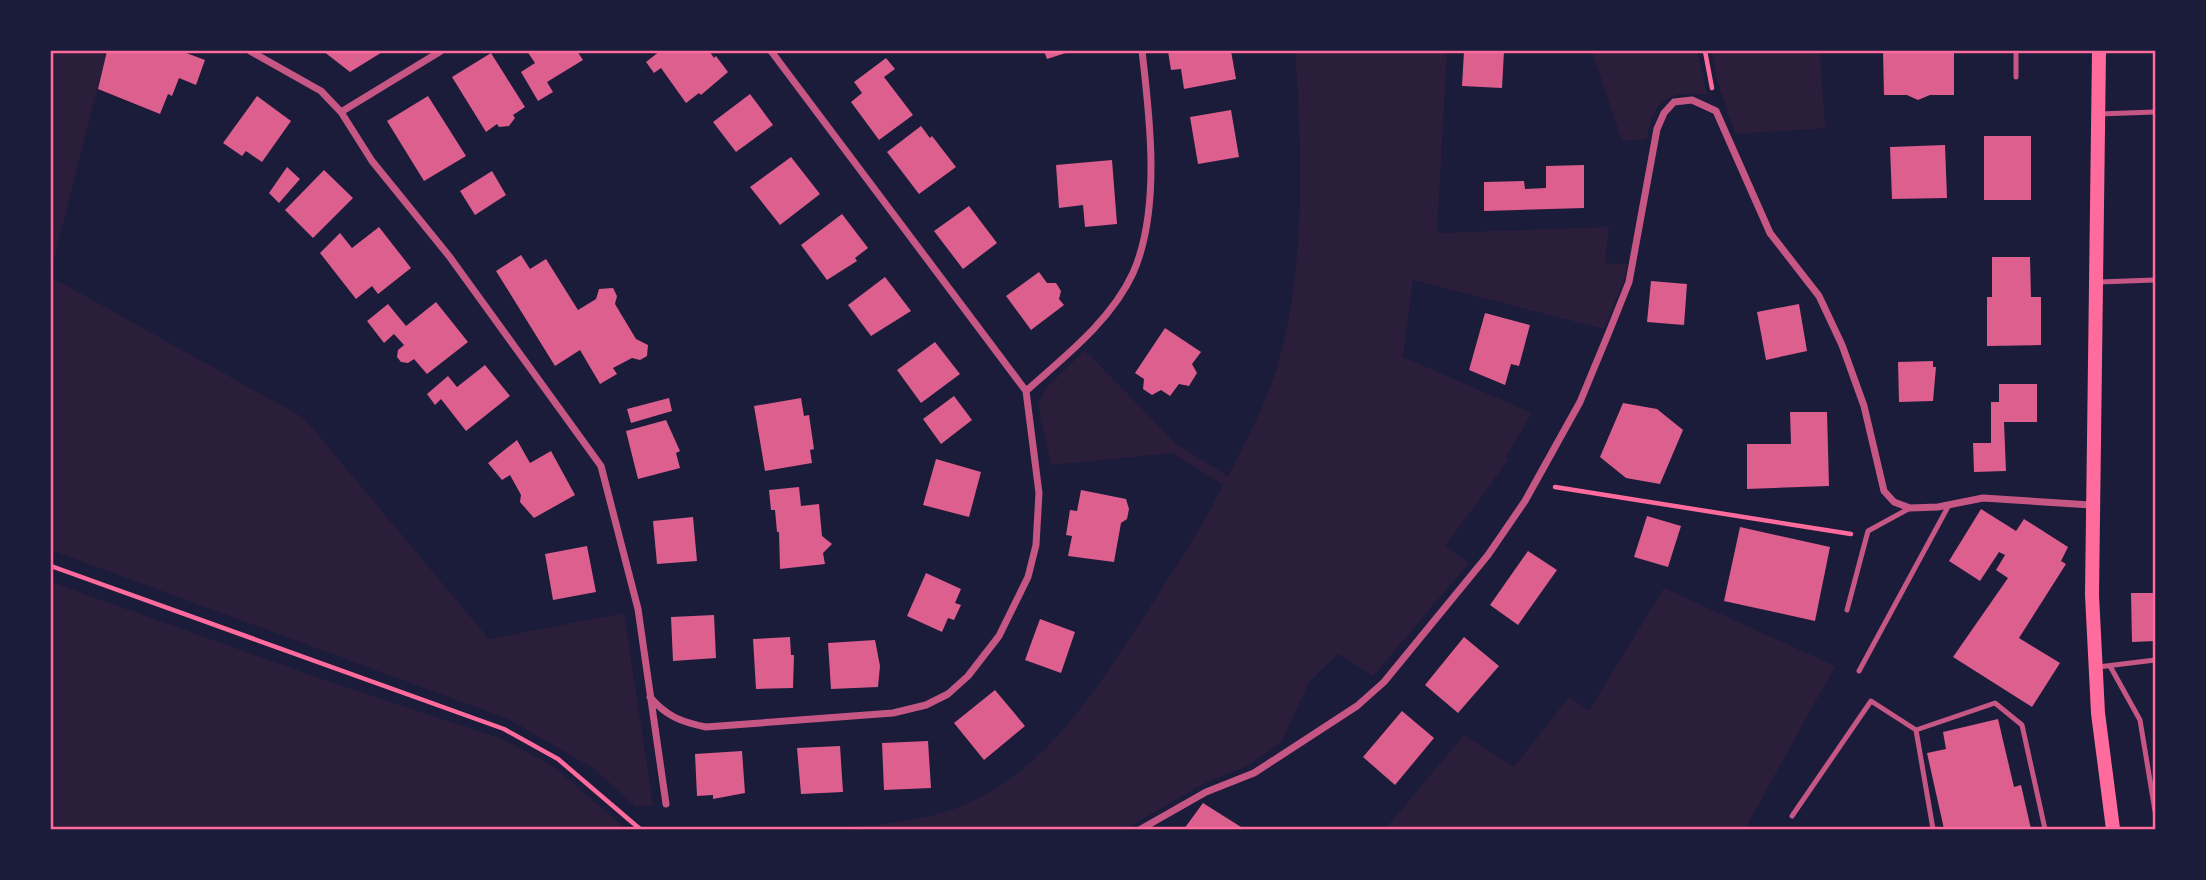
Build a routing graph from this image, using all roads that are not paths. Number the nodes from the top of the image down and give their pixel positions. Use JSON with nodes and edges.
{"nodes":[{"id":1,"x":250,"y":51,"type":"edge"},
{"id":2,"x":441,"y":51,"type":"edge"},
{"id":3,"x":771,"y":51,"type":"edge"},
{"id":4,"x":1142,"y":51,"type":"edge"},
{"id":5,"x":2016,"y":51,"type":"edge"},
{"id":6,"x":2099,"y":51,"type":"edge"},
{"id":7,"x":2016,"y":77,"type":"dead end"},
{"id":8,"x":341,"y":112,"type":"junction"},
{"id":9,"x":2155,"y":112,"type":"edge"},
{"id":10,"x":2098,"y":114,"type":"junction"},
{"id":11,"x":2155,"y":280,"type":"edge"},
{"id":12,"x":2095,"y":282,"type":"junction"},
{"id":13,"x":1026,"y":391,"type":"junction"},
{"id":14,"x":1950,"y":505,"type":"junction"},
{"id":15,"x":2091,"y":505,"type":"junction"},
{"id":16,"x":1910,"y":508,"type":"junction"},
{"id":17,"x":1847,"y":610,"type":"dead end"},
{"id":18,"x":2155,"y":660,"type":"edge"},
{"id":19,"x":2110,"y":666,"type":"junction"},
{"id":20,"x":2094,"y":667,"type":"junction"},
{"id":21,"x":1859,"y":671,"type":"dead end"},
{"id":22,"x":650,"y":697,"type":"junction"},
{"id":23,"x":1916,"y":730,"type":"junction"},
{"id":24,"x":666,"y":804,"type":"dead end"},
{"id":25,"x":2155,"y":811,"type":"edge"},
{"id":26,"x":1791,"y":816,"type":"dead end"},
{"id":27,"x":1141,"y":829,"type":"edge"},
{"id":28,"x":1933,"y":829,"type":"edge"},
{"id":29,"x":2045,"y":829,"type":"edge"},
{"id":30,"x":2113,"y":829,"type":"edge"}],
"edges":[{"from":1,"to":8,"type":"street"},
{"from":2,"to":8,"type":"street"},
{"from":3,"to":13,"type":"street"},
{"from":4,"to":13,"type":"street"},
{"from":5,"to":7,"type":"lane"},
{"from":6,"to":10,"type":"main road"},
{"from":8,"to":22,"type":"street"},
{"from":9,"to":10,"type":"lane"},
{"from":10,"to":12,"type":"main road"},
{"from":11,"to":12,"type":"lane"},
{"from":12,"to":15,"type":"main road"},
{"from":13,"to":22,"type":"street"},
{"from":14,"to":15,"type":"street"},
{"from":14,"to":16,"type":"street"},
{"from":14,"to":21,"type":"lane"},
{"from":15,"to":20,"type":"main road"},
{"from":16,"to":17,"type":"lane"},
{"from":16,"to":27,"type":"street"},
{"from":18,"to":19,"type":"lane"},
{"from":19,"to":20,"type":"lane"},
{"from":19,"to":25,"type":"lane"},
{"from":20,"to":30,"type":"main road"},
{"from":22,"to":24,"type":"street"},
{"from":23,"to":26,"type":"lane"},
{"from":23,"to":28,"type":"lane"},
{"from":23,"to":29,"type":"lane"}]}
